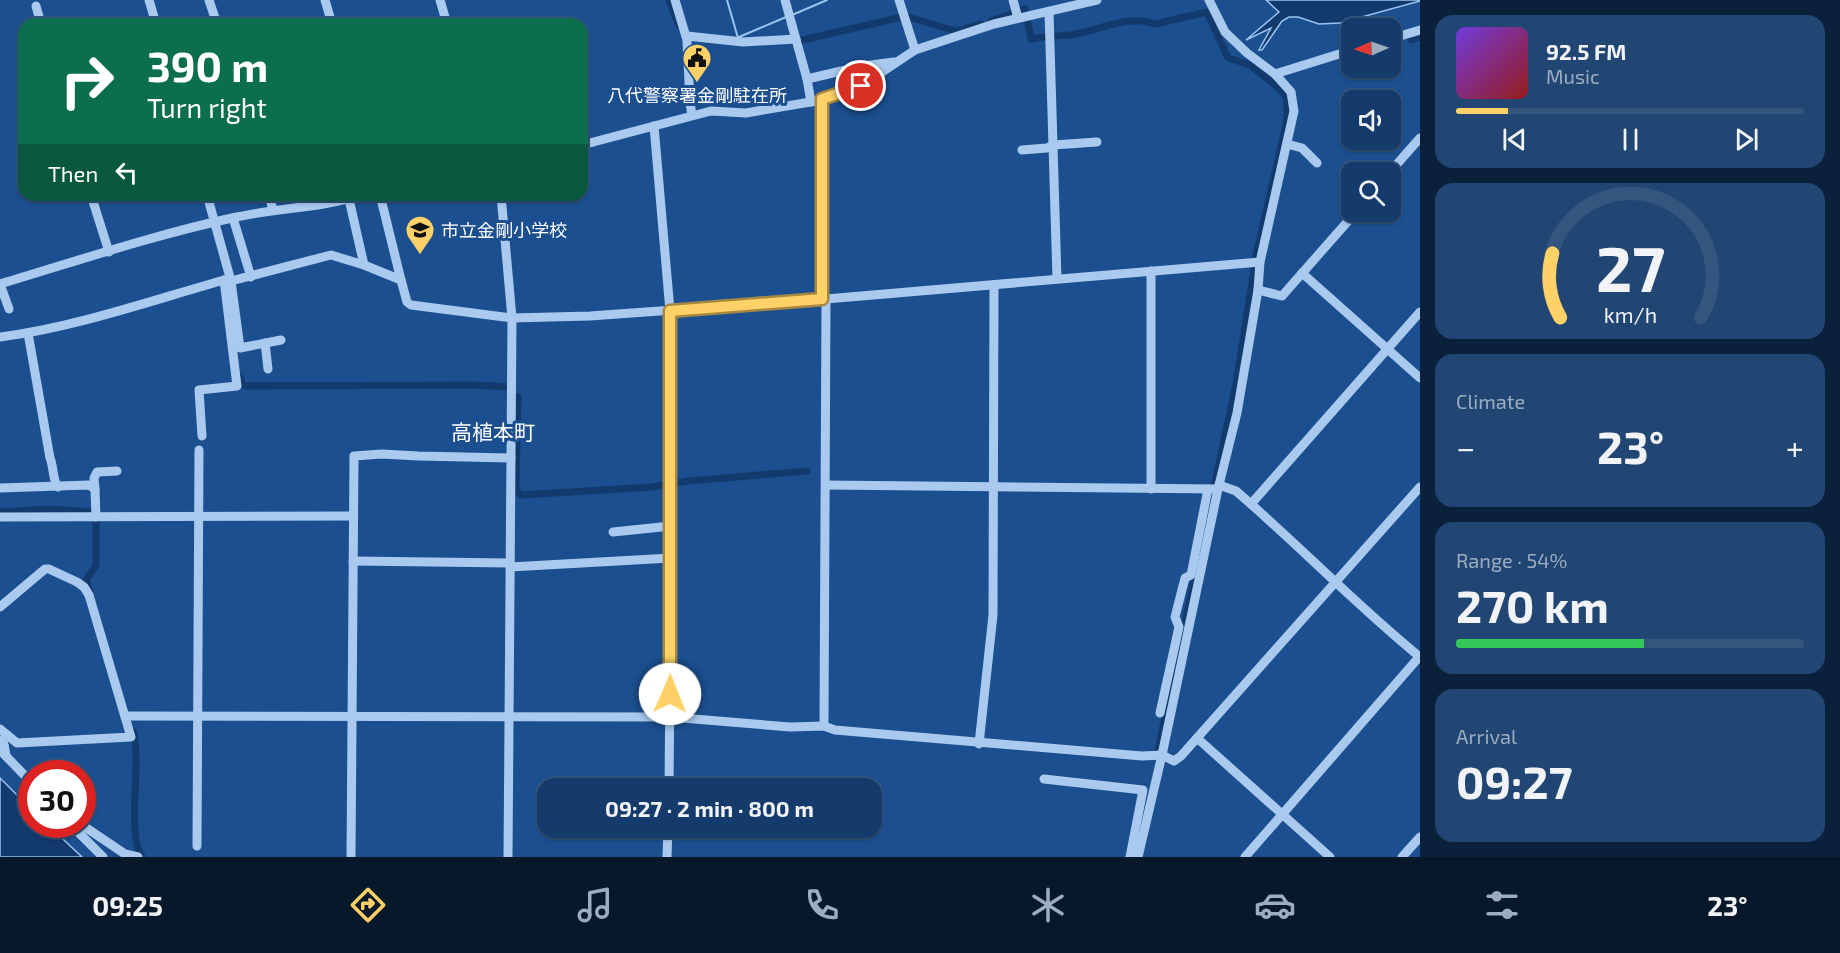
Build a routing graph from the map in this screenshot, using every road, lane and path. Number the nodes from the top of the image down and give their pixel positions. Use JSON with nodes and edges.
{"nodes":[{"id":1,"x":149,"y":0,"type":"edge"},
{"id":2,"x":210,"y":0,"type":"edge"},
{"id":3,"x":325,"y":0,"type":"edge"},
{"id":4,"x":440,"y":0,"type":"edge"},
{"id":5,"x":675,"y":0,"type":"edge"},
{"id":6,"x":785,"y":0,"type":"edge"},
{"id":7,"x":899,"y":0,"type":"edge"},
{"id":8,"x":1013,"y":0,"type":"edge"},
{"id":9,"x":1096,"y":0,"type":"edge"},
{"id":10,"x":1209,"y":0,"type":"edge"},
{"id":11,"x":36,"y":6,"type":"dead end"},
{"id":12,"x":1044,"y":13,"type":"junction"},
{"id":13,"x":39,"y":18,"type":"edge"},
{"id":14,"x":154,"y":18,"type":"edge"},
{"id":15,"x":215,"y":18,"type":"edge"},
{"id":16,"x":330,"y":18,"type":"edge"},
{"id":17,"x":445,"y":18,"type":"edge"},
{"id":18,"x":1019,"y":18,"type":"junction"},
{"id":19,"x":1420,"y":30,"type":"edge"},
{"id":20,"x":687,"y":36,"type":"junction"},
{"id":21,"x":1401,"y":36,"type":"edge"},
{"id":22,"x":797,"y":41,"type":"junction"},
{"id":23,"x":915,"y":50,"type":"junction"},
{"id":24,"x":1341,"y":53,"type":"edge"},
{"id":25,"x":897,"y":61,"type":"junction"},
{"id":26,"x":849,"y":71,"type":"junction"},
{"id":27,"x":1275,"y":74,"type":"junction"},
{"id":28,"x":807,"y":79,"type":"junction"},
{"id":29,"x":854,"y":90,"type":"junction"},
{"id":30,"x":822,"y":99,"type":"junction"},
{"id":31,"x":811,"y":102,"type":"junction"},
{"id":32,"x":692,"y":115,"type":"junction"},
{"id":33,"x":654,"y":126,"type":"junction"},
{"id":34,"x":1420,"y":138,"type":"edge"},
{"id":35,"x":1097,"y":142,"type":"dead end"},
{"id":36,"x":588,"y":143,"type":"edge"},
{"id":37,"x":1287,"y":144,"type":"junction"},
{"id":38,"x":1053,"y":145,"type":"junction"},
{"id":39,"x":1022,"y":150,"type":"dead end"},
{"id":40,"x":1399,"y":162,"type":"edge"},
{"id":41,"x":1317,"y":163,"type":"dead end"},
{"id":42,"x":93,"y":201,"type":"edge"},
{"id":43,"x":209,"y":201,"type":"edge"},
{"id":44,"x":271,"y":201,"type":"edge"},
{"id":45,"x":336,"y":201,"type":"edge"},
{"id":46,"x":350,"y":201,"type":"edge"},
{"id":47,"x":381,"y":201,"type":"edge"},
{"id":48,"x":502,"y":201,"type":"edge"},
{"id":49,"x":273,"y":210,"type":"junction"},
{"id":50,"x":232,"y":218,"type":"junction"},
{"id":51,"x":215,"y":222,"type":"junction"},
{"id":52,"x":1347,"y":222,"type":"edge"},
{"id":53,"x":109,"y":252,"type":"junction"},
{"id":54,"x":1256,"y":262,"type":"junction"},
{"id":55,"x":364,"y":265,"type":"junction"},
{"id":56,"x":1151,"y":271,"type":"junction"},
{"id":57,"x":1302,"y":273,"type":"junction"},
{"id":58,"x":251,"y":277,"type":"junction"},
{"id":59,"x":1057,"y":279,"type":"junction"},
{"id":60,"x":228,"y":280,"type":"junction"},
{"id":61,"x":401,"y":280,"type":"junction"},
{"id":62,"x":0,"y":284,"type":"edge"},
{"id":63,"x":993,"y":285,"type":"junction"},
{"id":64,"x":1258,"y":290,"type":"junction"},
{"id":65,"x":824,"y":299,"type":"junction"},
{"id":66,"x":9,"y":309,"type":"dead end"},
{"id":67,"x":670,"y":311,"type":"junction"},
{"id":68,"x":1420,"y":312,"type":"edge"},
{"id":69,"x":512,"y":318,"type":"junction"},
{"id":70,"x":28,"y":333,"type":"junction"},
{"id":71,"x":0,"y":337,"type":"edge"},
{"id":72,"x":281,"y":340,"type":"dead end"},
{"id":73,"x":265,"y":343,"type":"junction"},
{"id":74,"x":1388,"y":349,"type":"junction"},
{"id":75,"x":268,"y":369,"type":"dead end"},
{"id":76,"x":1420,"y":378,"type":"edge"},
{"id":77,"x":202,"y":436,"type":"dead end"},
{"id":78,"x":199,"y":450,"type":"dead end"},
{"id":79,"x":511,"y":458,"type":"junction"},
{"id":80,"x":117,"y":471,"type":"dead end"},
{"id":81,"x":826,"y":485,"type":"junction"},
{"id":82,"x":58,"y":487,"type":"junction"},
{"id":83,"x":1420,"y":487,"type":"edge"},
{"id":84,"x":0,"y":488,"type":"edge"},
{"id":85,"x":1215,"y":488,"type":"junction"},
{"id":86,"x":95,"y":489,"type":"junction"},
{"id":87,"x":1151,"y":489,"type":"junction"},
{"id":88,"x":993,"y":490,"type":"junction"},
{"id":89,"x":1251,"y":504,"type":"junction"},
{"id":90,"x":199,"y":516,"type":"junction"},
{"id":91,"x":353,"y":516,"type":"junction"},
{"id":92,"x":0,"y":517,"type":"edge"},
{"id":93,"x":96,"y":517,"type":"junction"},
{"id":94,"x":671,"y":526,"type":"junction"},
{"id":95,"x":613,"y":532,"type":"dead end"},
{"id":96,"x":671,"y":558,"type":"junction"},
{"id":97,"x":353,"y":561,"type":"junction"},
{"id":98,"x":510,"y":565,"type":"junction"},
{"id":99,"x":1336,"y":583,"type":"junction"},
{"id":100,"x":0,"y":606,"type":"edge"},
{"id":101,"x":1420,"y":656,"type":"edge"},
{"id":102,"x":1160,"y":713,"type":"dead end"},
{"id":103,"x":125,"y":716,"type":"junction"},
{"id":104,"x":198,"y":716,"type":"junction"},
{"id":105,"x":352,"y":716,"type":"junction"},
{"id":106,"x":508,"y":716,"type":"junction"},
{"id":107,"x":670,"y":717,"type":"junction"},
{"id":108,"x":824,"y":726,"type":"junction"},
{"id":109,"x":0,"y":729,"type":"edge"},
{"id":110,"x":1197,"y":738,"type":"junction"},
{"id":111,"x":0,"y":740,"type":"edge"},
{"id":112,"x":979,"y":744,"type":"junction"},
{"id":113,"x":3,"y":753,"type":"edge"},
{"id":114,"x":1162,"y":755,"type":"junction"},
{"id":115,"x":18,"y":769,"type":"edge"},
{"id":116,"x":669,"y":778,"type":"edge"},
{"id":117,"x":1044,"y":779,"type":"dead end"},
{"id":118,"x":1281,"y":814,"type":"junction"},
{"id":119,"x":96,"y":834,"type":"edge"},
{"id":120,"x":1420,"y":837,"type":"edge"},
{"id":121,"x":84,"y":838,"type":"edge"},
{"id":122,"x":668,"y":838,"type":"edge"},
{"id":123,"x":197,"y":846,"type":"dead end"},
{"id":124,"x":103,"y":857,"type":"edge"},
{"id":125,"x":138,"y":857,"type":"edge"},
{"id":126,"x":351,"y":857,"type":"edge"},
{"id":127,"x":508,"y":857,"type":"edge"},
{"id":128,"x":667,"y":857,"type":"edge"},
{"id":129,"x":1130,"y":857,"type":"edge"},
{"id":130,"x":1138,"y":857,"type":"edge"},
{"id":131,"x":1245,"y":857,"type":"edge"},
{"id":132,"x":1330,"y":857,"type":"edge"},
{"id":133,"x":1402,"y":857,"type":"edge"}],
"edges":[{"from":1,"to":14,"type":"street"},
{"from":2,"to":15,"type":"street"},
{"from":3,"to":16,"type":"street"},
{"from":4,"to":17,"type":"street"},
{"from":5,"to":20,"type":"street"},
{"from":6,"to":22,"type":"street"},
{"from":7,"to":23,"type":"street"},
{"from":8,"to":18,"type":"street"},
{"from":9,"to":12,"type":"street"},
{"from":10,"to":27,"type":"street"},
{"from":11,"to":13,"type":"street"},
{"from":12,"to":18,"type":"street"},
{"from":12,"to":38,"type":"street"},
{"from":18,"to":23,"type":"street"},
{"from":19,"to":21,"type":"street"},
{"from":20,"to":22,"type":"street"},
{"from":20,"to":32,"type":"street"},
{"from":22,"to":28,"type":"street"},
{"from":23,"to":25,"type":"street"},
{"from":24,"to":27,"type":"street"},
{"from":25,"to":26,"type":"street"},
{"from":25,"to":29,"type":"street"},
{"from":26,"to":28,"type":"street"},
{"from":26,"to":29,"type":"street"},
{"from":27,"to":37,"type":"street"},
{"from":28,"to":31,"type":"street"},
{"from":29,"to":30,"type":"street"},
{"from":30,"to":31,"type":"street"},
{"from":30,"to":65,"type":"street"},
{"from":31,"to":32,"type":"street"},
{"from":32,"to":33,"type":"street"},
{"from":33,"to":36,"type":"street"},
{"from":33,"to":67,"type":"street"},
{"from":34,"to":40,"type":"street"},
{"from":35,"to":38,"type":"street"},
{"from":37,"to":41,"type":"street"},
{"from":37,"to":54,"type":"street"},
{"from":38,"to":39,"type":"street"},
{"from":38,"to":59,"type":"street"},
{"from":42,"to":53,"type":"street"},
{"from":43,"to":51,"type":"street"},
{"from":44,"to":49,"type":"street"},
{"from":45,"to":49,"type":"street"},
{"from":46,"to":55,"type":"street"},
{"from":47,"to":61,"type":"street"},
{"from":48,"to":69,"type":"street"},
{"from":49,"to":50,"type":"street"},
{"from":50,"to":51,"type":"street"},
{"from":50,"to":58,"type":"street"},
{"from":51,"to":53,"type":"street"},
{"from":51,"to":60,"type":"street"},
{"from":52,"to":57,"type":"street"},
{"from":53,"to":62,"type":"street"},
{"from":54,"to":56,"type":"street"},
{"from":54,"to":64,"type":"street"},
{"from":55,"to":58,"type":"street"},
{"from":55,"to":61,"type":"street"},
{"from":56,"to":59,"type":"street"},
{"from":56,"to":87,"type":"street"},
{"from":57,"to":64,"type":"street"},
{"from":57,"to":74,"type":"street"},
{"from":58,"to":60,"type":"street"},
{"from":59,"to":63,"type":"street"},
{"from":60,"to":70,"type":"street"},
{"from":60,"to":73,"type":"street"},
{"from":60,"to":77,"type":"street"},
{"from":61,"to":69,"type":"street"},
{"from":62,"to":66,"type":"street"},
{"from":63,"to":65,"type":"street"},
{"from":63,"to":88,"type":"street"},
{"from":64,"to":85,"type":"street"},
{"from":65,"to":67,"type":"street"},
{"from":65,"to":81,"type":"street"},
{"from":67,"to":69,"type":"street"},
{"from":67,"to":94,"type":"street"},
{"from":68,"to":74,"type":"street"},
{"from":69,"to":79,"type":"street"},
{"from":70,"to":71,"type":"street"},
{"from":70,"to":82,"type":"street"},
{"from":72,"to":73,"type":"street"},
{"from":73,"to":75,"type":"street"},
{"from":74,"to":76,"type":"street"},
{"from":74,"to":89,"type":"street"},
{"from":78,"to":90,"type":"street"},
{"from":79,"to":91,"type":"street"},
{"from":79,"to":98,"type":"street"},
{"from":80,"to":86,"type":"street"},
{"from":81,"to":88,"type":"street"},
{"from":81,"to":108,"type":"street"},
{"from":82,"to":84,"type":"street"},
{"from":82,"to":86,"type":"street"},
{"from":83,"to":99,"type":"street"},
{"from":85,"to":87,"type":"street"},
{"from":85,"to":89,"type":"street"},
{"from":85,"to":102,"type":"street"},
{"from":85,"to":114,"type":"street"},
{"from":86,"to":93,"type":"street"},
{"from":87,"to":88,"type":"street"},
{"from":88,"to":112,"type":"street"},
{"from":89,"to":99,"type":"street"},
{"from":90,"to":91,"type":"street"},
{"from":90,"to":93,"type":"street"},
{"from":90,"to":104,"type":"street"},
{"from":91,"to":97,"type":"street"},
{"from":92,"to":93,"type":"street"},
{"from":94,"to":95,"type":"street"},
{"from":94,"to":96,"type":"street"},
{"from":96,"to":98,"type":"street"},
{"from":96,"to":107,"type":"street"},
{"from":97,"to":98,"type":"street"},
{"from":97,"to":105,"type":"street"},
{"from":98,"to":106,"type":"street"},
{"from":99,"to":101,"type":"street"},
{"from":99,"to":110,"type":"street"},
{"from":100,"to":103,"type":"street"},
{"from":101,"to":118,"type":"street"},
{"from":103,"to":104,"type":"street"},
{"from":103,"to":109,"type":"street"},
{"from":104,"to":105,"type":"street"},
{"from":104,"to":123,"type":"street"},
{"from":105,"to":106,"type":"street"},
{"from":105,"to":126,"type":"street"},
{"from":106,"to":107,"type":"street"},
{"from":106,"to":127,"type":"street"},
{"from":107,"to":108,"type":"street"},
{"from":107,"to":116,"type":"street"},
{"from":108,"to":112,"type":"street"},
{"from":110,"to":114,"type":"street"},
{"from":110,"to":118,"type":"street"},
{"from":111,"to":113,"type":"street"},
{"from":112,"to":114,"type":"street"},
{"from":113,"to":115,"type":"street"},
{"from":114,"to":130,"type":"street"},
{"from":117,"to":129,"type":"street"},
{"from":118,"to":131,"type":"street"},
{"from":118,"to":132,"type":"street"},
{"from":119,"to":125,"type":"street"},
{"from":120,"to":133,"type":"street"},
{"from":121,"to":124,"type":"street"},
{"from":122,"to":128,"type":"street"}]}
